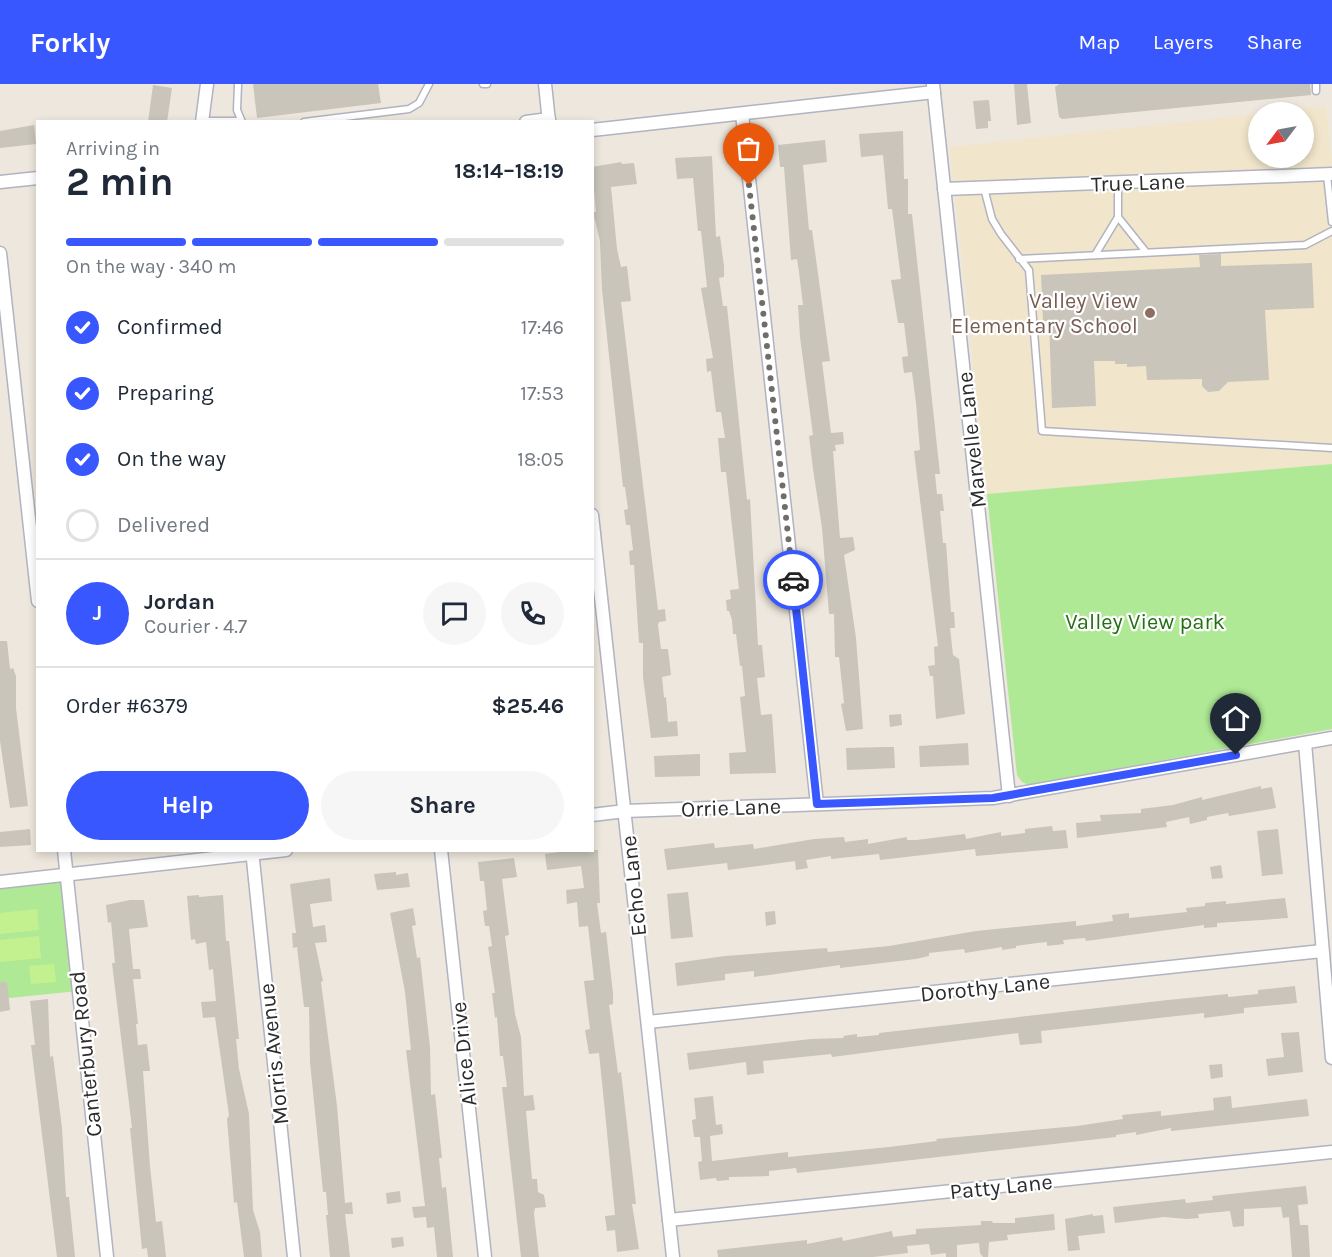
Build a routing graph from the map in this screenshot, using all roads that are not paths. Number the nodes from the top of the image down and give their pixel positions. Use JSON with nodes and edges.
{"nodes":[{"id":1,"x":207,"y":84,"type":"edge"},
{"id":2,"x":238,"y":84,"type":"edge"},
{"id":3,"x":429,"y":84,"type":"edge"},
{"id":4,"x":545,"y":84,"type":"edge"},
{"id":5,"x":933,"y":88,"type":"edge"},
{"id":6,"x":742,"y":114,"type":"junction"},
{"id":7,"x":202,"y":120,"type":"edge"},
{"id":8,"x":241,"y":120,"type":"edge"},
{"id":9,"x":320,"y":120,"type":"edge"},
{"id":10,"x":549,"y":120,"type":"edge"},
{"id":11,"x":594,"y":130,"type":"edge"},
{"id":12,"x":1330,"y":174,"type":"edge"},
{"id":13,"x":36,"y":178,"type":"edge"},
{"id":14,"x":0,"y":182,"type":"edge"},
{"id":15,"x":1118,"y":182,"type":"junction"},
{"id":16,"x":984,"y":188,"type":"junction"},
{"id":17,"x":944,"y":189,"type":"junction"},
{"id":18,"x":1118,"y":217,"type":"junction"},
{"id":19,"x":1332,"y":222,"type":"edge"},
{"id":20,"x":1332,"y":231,"type":"edge"},
{"id":21,"x":1146,"y":252,"type":"junction"},
{"id":22,"x":0,"y":253,"type":"edge"},
{"id":23,"x":1095,"y":255,"type":"junction"},
{"id":24,"x":1019,"y":259,"type":"junction"},
{"id":25,"x":1332,"y":448,"type":"edge"},
{"id":26,"x":594,"y":533,"type":"edge"},
{"id":27,"x":36,"y":583,"type":"edge"},
{"id":28,"x":1332,"y":738,"type":"edge"},
{"id":29,"x":1305,"y":743,"type":"junction"},
{"id":30,"x":1009,"y":796,"type":"junction"},
{"id":31,"x":817,"y":804,"type":"junction"},
{"id":32,"x":625,"y":811,"type":"junction"},
{"id":33,"x":594,"y":815,"type":"edge"},
{"id":34,"x":64,"y":852,"type":"edge"},
{"id":35,"x":441,"y":852,"type":"edge"},
{"id":36,"x":252,"y":853,"type":"edge"},
{"id":37,"x":67,"y":875,"type":"junction"},
{"id":38,"x":0,"y":882,"type":"edge"},
{"id":39,"x":1322,"y":951,"type":"junction"},
{"id":40,"x":648,"y":1022,"type":"junction"},
{"id":41,"x":1332,"y":1058,"type":"edge"},
{"id":42,"x":1332,"y":1152,"type":"edge"},
{"id":43,"x":669,"y":1220,"type":"junction"},
{"id":44,"x":107,"y":1257,"type":"edge"},
{"id":45,"x":294,"y":1257,"type":"edge"},
{"id":46,"x":485,"y":1257,"type":"edge"},
{"id":47,"x":673,"y":1257,"type":"edge"}],
"edges":[{"from":1,"to":7,"type":"street"},
{"from":2,"to":8,"type":"lane"},
{"from":3,"to":9,"type":"lane"},
{"from":4,"to":10,"type":"street"},
{"from":5,"to":6,"type":"street"},
{"from":5,"to":17,"type":"street","name":"Marvelle Lane"},
{"from":6,"to":11,"type":"street"},
{"from":6,"to":31,"type":"street"},
{"from":12,"to":15,"type":"street","name":"True Lane"},
{"from":12,"to":19,"type":"lane"},
{"from":13,"to":14,"type":"street"},
{"from":15,"to":16,"type":"street","name":"True Lane"},
{"from":15,"to":18,"type":"lane"},
{"from":16,"to":17,"type":"street","name":"True Lane"},
{"from":16,"to":24,"type":"lane"},
{"from":17,"to":30,"type":"street","name":"Marvelle Lane"},
{"from":18,"to":21,"type":"lane"},
{"from":18,"to":23,"type":"lane"},
{"from":20,"to":21,"type":"lane"},
{"from":21,"to":23,"type":"lane"},
{"from":22,"to":27,"type":"street"},
{"from":23,"to":24,"type":"lane"},
{"from":24,"to":25,"type":"lane"},
{"from":26,"to":32,"type":"street","name":"Echo Lane"},
{"from":28,"to":29,"type":"street","name":"Orrie Lane"},
{"from":29,"to":30,"type":"street","name":"Orrie Lane"},
{"from":29,"to":39,"type":"street"},
{"from":30,"to":31,"type":"street","name":"Orrie Lane"},
{"from":31,"to":32,"type":"street","name":"Orrie Lane"},
{"from":32,"to":33,"type":"street","name":"Orrie Lane"},
{"from":32,"to":40,"type":"street","name":"Echo Lane"},
{"from":34,"to":37,"type":"street","name":"Canterbury Road"},
{"from":35,"to":46,"type":"street","name":"Alice Drive"},
{"from":36,"to":37,"type":"street"},
{"from":36,"to":45,"type":"street","name":"Morris Avenue"},
{"from":37,"to":38,"type":"street"},
{"from":37,"to":44,"type":"street","name":"Canterbury Road"},
{"from":39,"to":40,"type":"street","name":"Dorothy Lane"},
{"from":39,"to":41,"type":"street"},
{"from":40,"to":43,"type":"street","name":"Echo Lane"},
{"from":42,"to":43,"type":"street","name":"Patty Lane"},
{"from":43,"to":47,"type":"street","name":"Echo Lane"}]}
